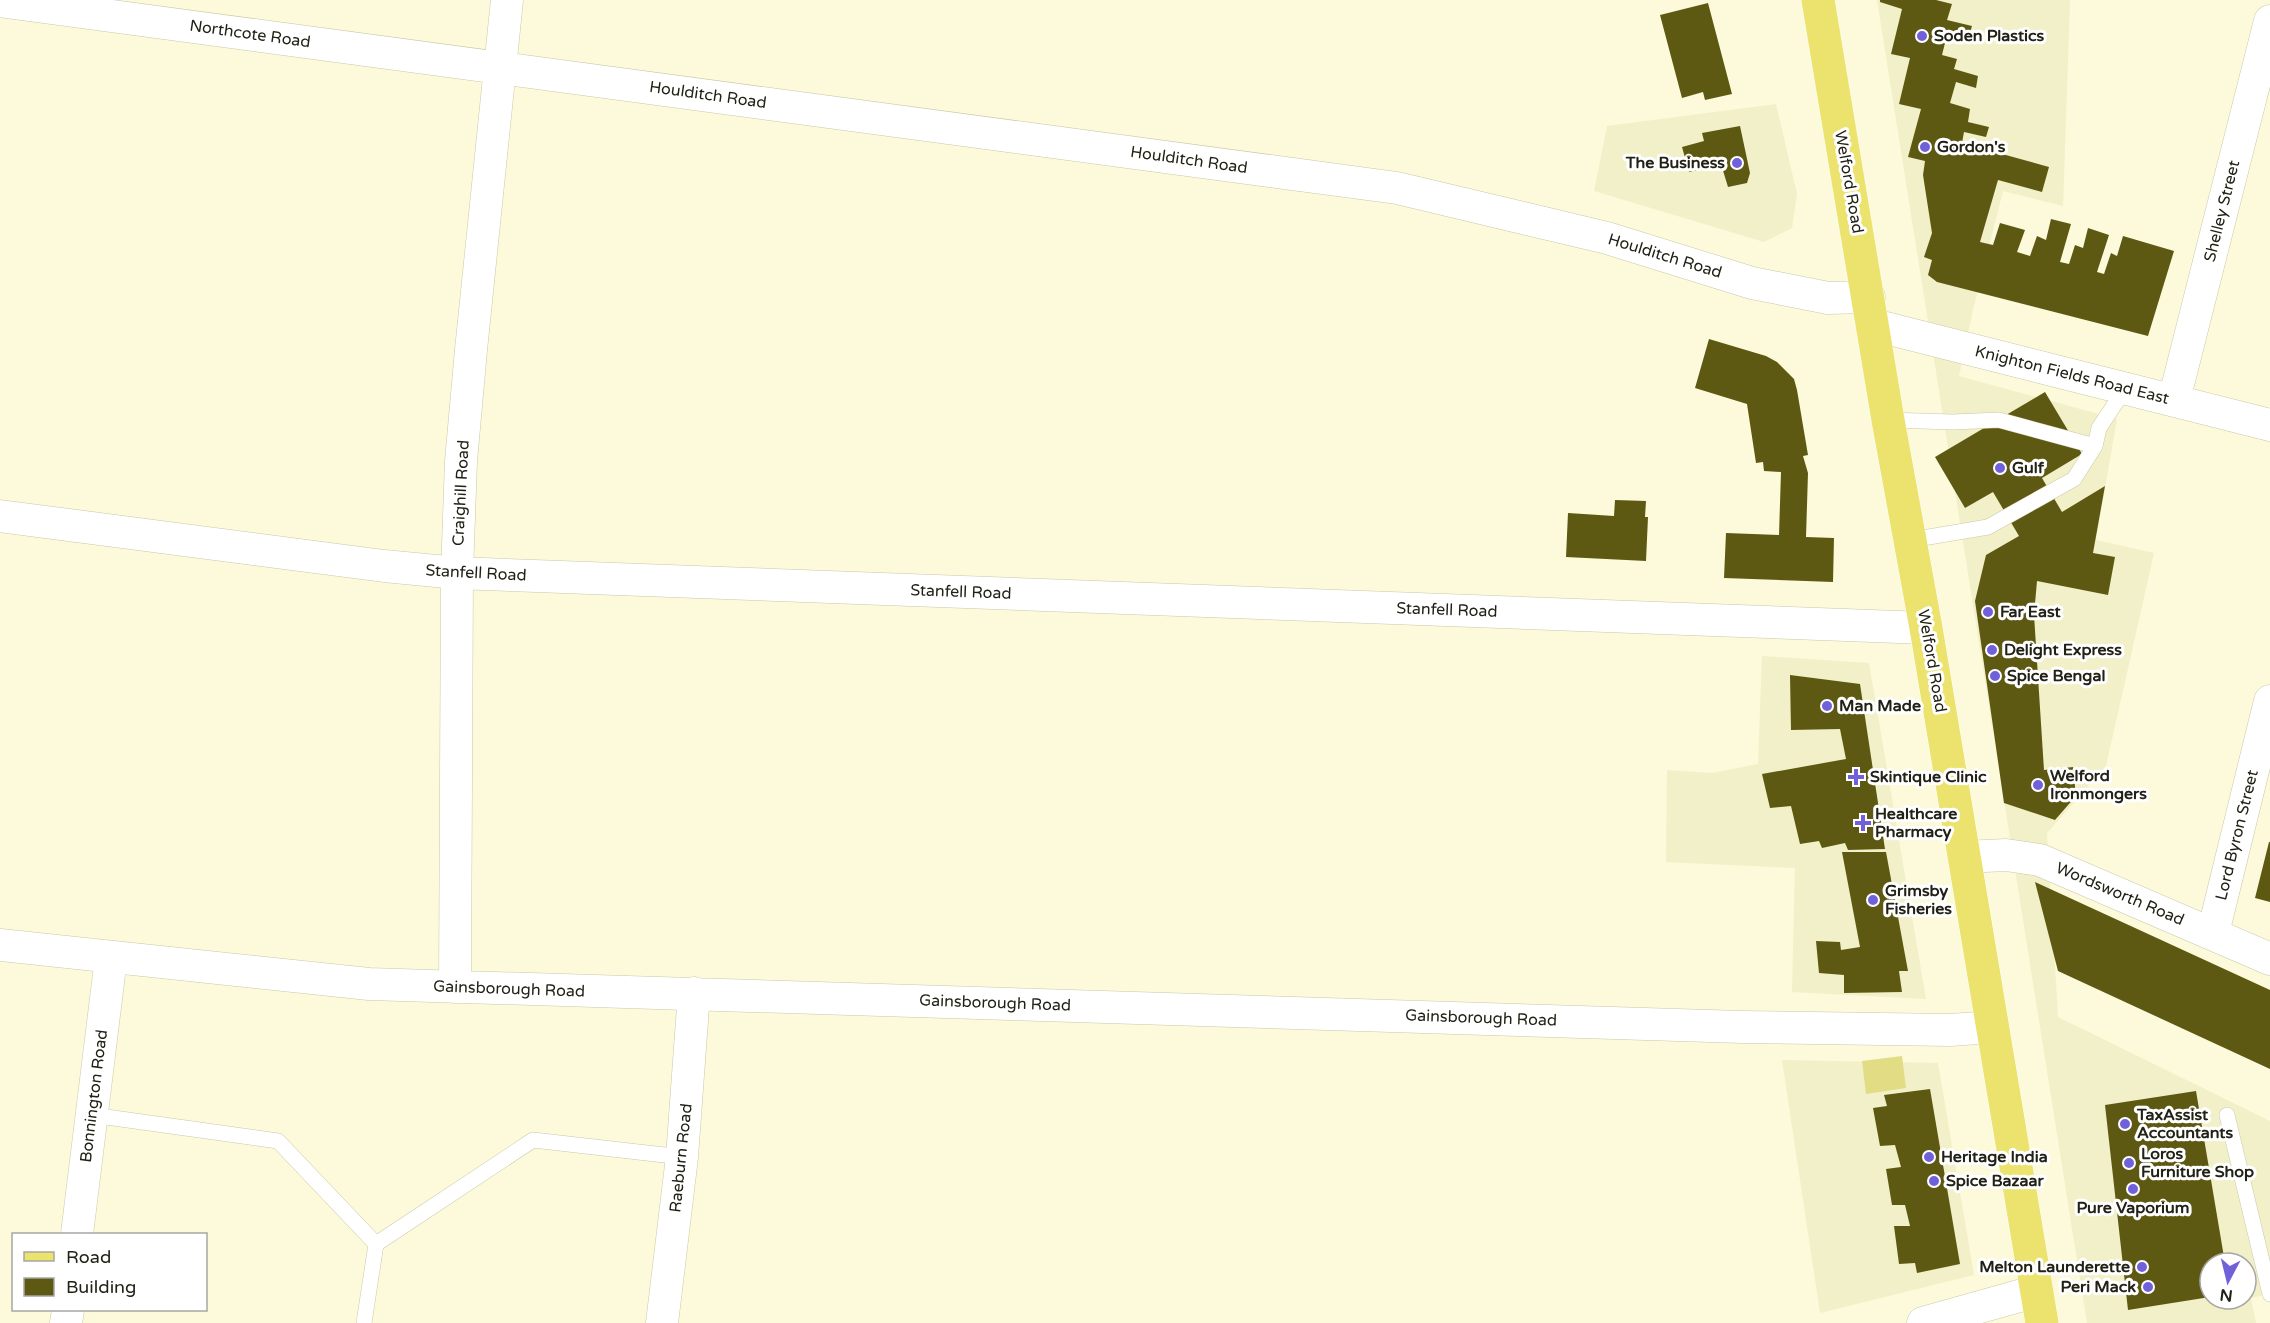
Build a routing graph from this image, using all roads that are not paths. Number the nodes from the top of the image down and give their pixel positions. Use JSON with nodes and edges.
{"nodes":[{"id":1,"x":507,"y":0,"type":"edge"},
{"id":2,"x":1818,"y":0,"type":"edge"},
{"id":3,"x":0,"y":1,"type":"edge"},
{"id":4,"x":2270,"y":21,"type":"edge"},
{"id":5,"x":500,"y":67,"type":"junction"},
{"id":6,"x":1871,"y":311,"type":"junction"},
{"id":7,"x":2125,"y":390,"type":"junction"},
{"id":8,"x":2174,"y":400,"type":"junction"},
{"id":9,"x":1888,"y":420,"type":"junction"},
{"id":10,"x":2270,"y":425,"type":"edge"},
{"id":11,"x":2095,"y":446,"type":"junction"},
{"id":12,"x":0,"y":516,"type":"edge"},
{"id":13,"x":1911,"y":540,"type":"junction"},
{"id":14,"x":457,"y":573,"type":"junction"},
{"id":15,"x":1926,"y":628,"type":"junction"},
{"id":16,"x":2270,"y":701,"type":"edge"},
{"id":17,"x":1964,"y":857,"type":"junction"},
{"id":18,"x":2212,"y":933,"type":"junction"},
{"id":19,"x":0,"y":945,"type":"edge"},
{"id":20,"x":111,"y":958,"type":"junction"},
{"id":21,"x":2270,"y":959,"type":"edge"},
{"id":22,"x":454,"y":987,"type":"junction"},
{"id":23,"x":694,"y":993,"type":"junction"},
{"id":24,"x":1992,"y":1027,"type":"junction"},
{"id":25,"x":92,"y":1115,"type":"junction"},
{"id":26,"x":2227,"y":1115,"type":"dead end"},
{"id":27,"x":682,"y":1157,"type":"junction"},
{"id":28,"x":77,"y":1233,"type":"edge"},
{"id":29,"x":376,"y":1244,"type":"junction"},
{"id":30,"x":2037,"y":1291,"type":"junction"},
{"id":31,"x":2270,"y":1294,"type":"edge"},
{"id":32,"x":364,"y":1323,"type":"edge"},
{"id":33,"x":662,"y":1323,"type":"edge"},
{"id":34,"x":1923,"y":1323,"type":"edge"},
{"id":35,"x":2042,"y":1323,"type":"edge"}],
"edges":[{"from":1,"to":5,"type":"street","name":"Craighill Road"},
{"from":2,"to":6,"type":"main road","name":"Welford Road"},
{"from":3,"to":5,"type":"street","name":"Northcote Road"},
{"from":4,"to":8,"type":"street","name":"Shelley Street"},
{"from":5,"to":6,"type":"street","name":"Houlditch Road"},
{"from":5,"to":14,"type":"street","name":"Craighill Road"},
{"from":6,"to":7,"type":"street","name":"Knighton Fields Road East"},
{"from":6,"to":9,"type":"main road","name":"Welford Road"},
{"from":7,"to":8,"type":"street","name":"Knighton Fields Road East"},
{"from":7,"to":11,"type":"lane"},
{"from":8,"to":10,"type":"street","name":"Knighton Fields Road East"},
{"from":9,"to":11,"type":"lane"},
{"from":9,"to":13,"type":"main road","name":"Welford Road"},
{"from":11,"to":13,"type":"lane"},
{"from":12,"to":14,"type":"street","name":"Stanfell Road"},
{"from":13,"to":15,"type":"main road","name":"Welford Road"},
{"from":14,"to":15,"type":"street","name":"Stanfell Road"},
{"from":14,"to":22,"type":"street","name":"Craighill Road"},
{"from":15,"to":17,"type":"main road","name":"Welford Road"},
{"from":16,"to":18,"type":"street","name":"Lord Byron Street"},
{"from":17,"to":18,"type":"street","name":"Wordsworth Road"},
{"from":17,"to":24,"type":"main road","name":"Welford Road"},
{"from":18,"to":21,"type":"street","name":"Wordsworth Road"},
{"from":19,"to":20,"type":"street","name":"Gainsborough Road"},
{"from":20,"to":22,"type":"street","name":"Gainsborough Road"},
{"from":20,"to":25,"type":"street","name":"Bonnington Road"},
{"from":22,"to":23,"type":"street","name":"Gainsborough Road"},
{"from":23,"to":24,"type":"street","name":"Gainsborough Road"},
{"from":23,"to":27,"type":"street","name":"Raeburn Road"},
{"from":24,"to":30,"type":"main road","name":"Welford Road"},
{"from":25,"to":28,"type":"street","name":"Bonnington Road"},
{"from":25,"to":29,"type":"lane"},
{"from":26,"to":31,"type":"lane"},
{"from":27,"to":29,"type":"lane"},
{"from":27,"to":33,"type":"street","name":"Raeburn Road"},
{"from":29,"to":32,"type":"lane"},
{"from":30,"to":34,"type":"street"},
{"from":30,"to":35,"type":"main road","name":"Welford Road"}]}
